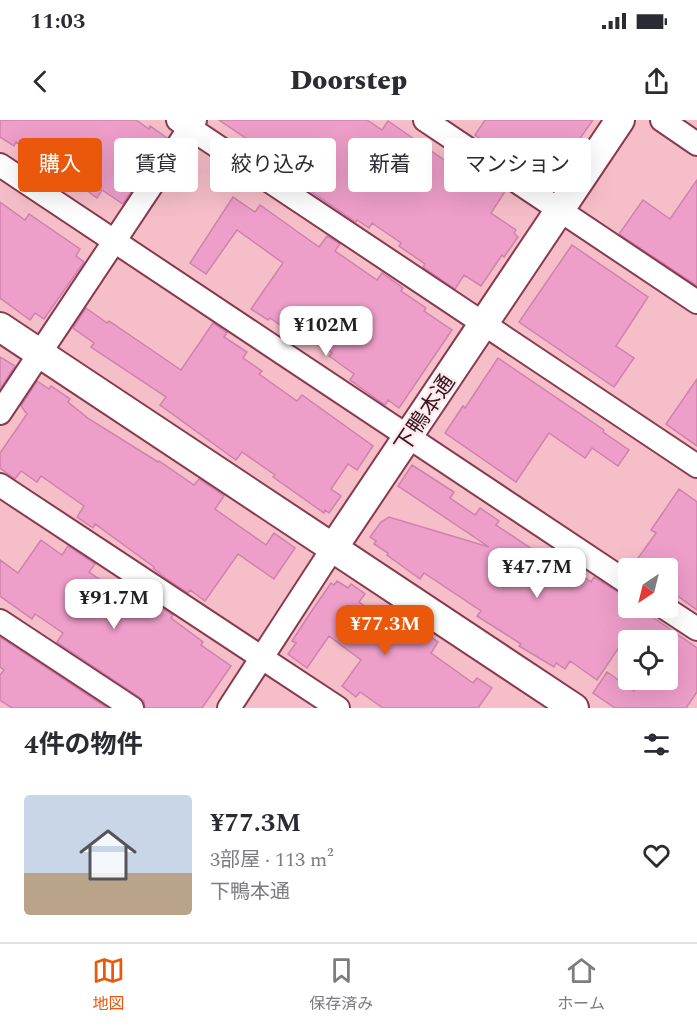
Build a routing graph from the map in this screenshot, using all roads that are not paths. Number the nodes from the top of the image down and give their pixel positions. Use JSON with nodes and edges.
{"nodes":[{"id":1,"x":425,"y":120,"type":"edge"},
{"id":2,"x":620,"y":120,"type":"edge"},
{"id":3,"x":662,"y":120,"type":"edge"},
{"id":4,"x":188,"y":123,"type":"edge"},
{"id":5,"x":697,"y":144,"type":"edge"},
{"id":6,"x":0,"y":165,"type":"edge"},
{"id":7,"x":560,"y":210,"type":"junction"},
{"id":8,"x":114,"y":241,"type":"junction"},
{"id":9,"x":697,"y":302,"type":"edge"},
{"id":10,"x":484,"y":324,"type":"junction"},
{"id":11,"x":0,"y":327,"type":"edge"},
{"id":12,"x":39,"y":353,"type":"junction"},
{"id":13,"x":0,"y":413,"type":"edge"},
{"id":14,"x":408,"y":436,"type":"junction"},
{"id":15,"x":697,"y":466,"type":"edge"},
{"id":16,"x":0,"y":485,"type":"edge"},
{"id":17,"x":333,"y":548,"type":"junction"},
{"id":18,"x":618,"y":576,"type":"edge"},
{"id":19,"x":678,"y":617,"type":"edge"},
{"id":20,"x":0,"y":621,"type":"edge"},
{"id":21,"x":697,"y":629,"type":"edge"},
{"id":22,"x":262,"y":657,"type":"junction"},
{"id":23,"x":132,"y":708,"type":"edge"},
{"id":24,"x":229,"y":708,"type":"edge"},
{"id":25,"x":338,"y":708,"type":"edge"},
{"id":26,"x":574,"y":708,"type":"edge"}],
"edges":[{"from":1,"to":7,"type":"street"},
{"from":2,"to":7,"type":"street","name":"下鴨本通"},
{"from":3,"to":5,"type":"street"},
{"from":4,"to":8,"type":"street"},
{"from":4,"to":10,"type":"street"},
{"from":6,"to":8,"type":"street"},
{"from":7,"to":9,"type":"street"},
{"from":7,"to":10,"type":"street","name":"下鴨本通"},
{"from":8,"to":12,"type":"street"},
{"from":8,"to":14,"type":"street"},
{"from":10,"to":14,"type":"street","name":"下鴨本通"},
{"from":10,"to":15,"type":"street"},
{"from":11,"to":12,"type":"street"},
{"from":12,"to":13,"type":"street"},
{"from":12,"to":17,"type":"street"},
{"from":14,"to":17,"type":"street","name":"下鴨本通"},
{"from":14,"to":18,"type":"street"},
{"from":16,"to":22,"type":"street"},
{"from":17,"to":22,"type":"street","name":"下鴨本通"},
{"from":17,"to":26,"type":"street"},
{"from":19,"to":21,"type":"street"},
{"from":20,"to":23,"type":"street"},
{"from":22,"to":24,"type":"street","name":"下鴨本通"},
{"from":22,"to":25,"type":"street"}]}
